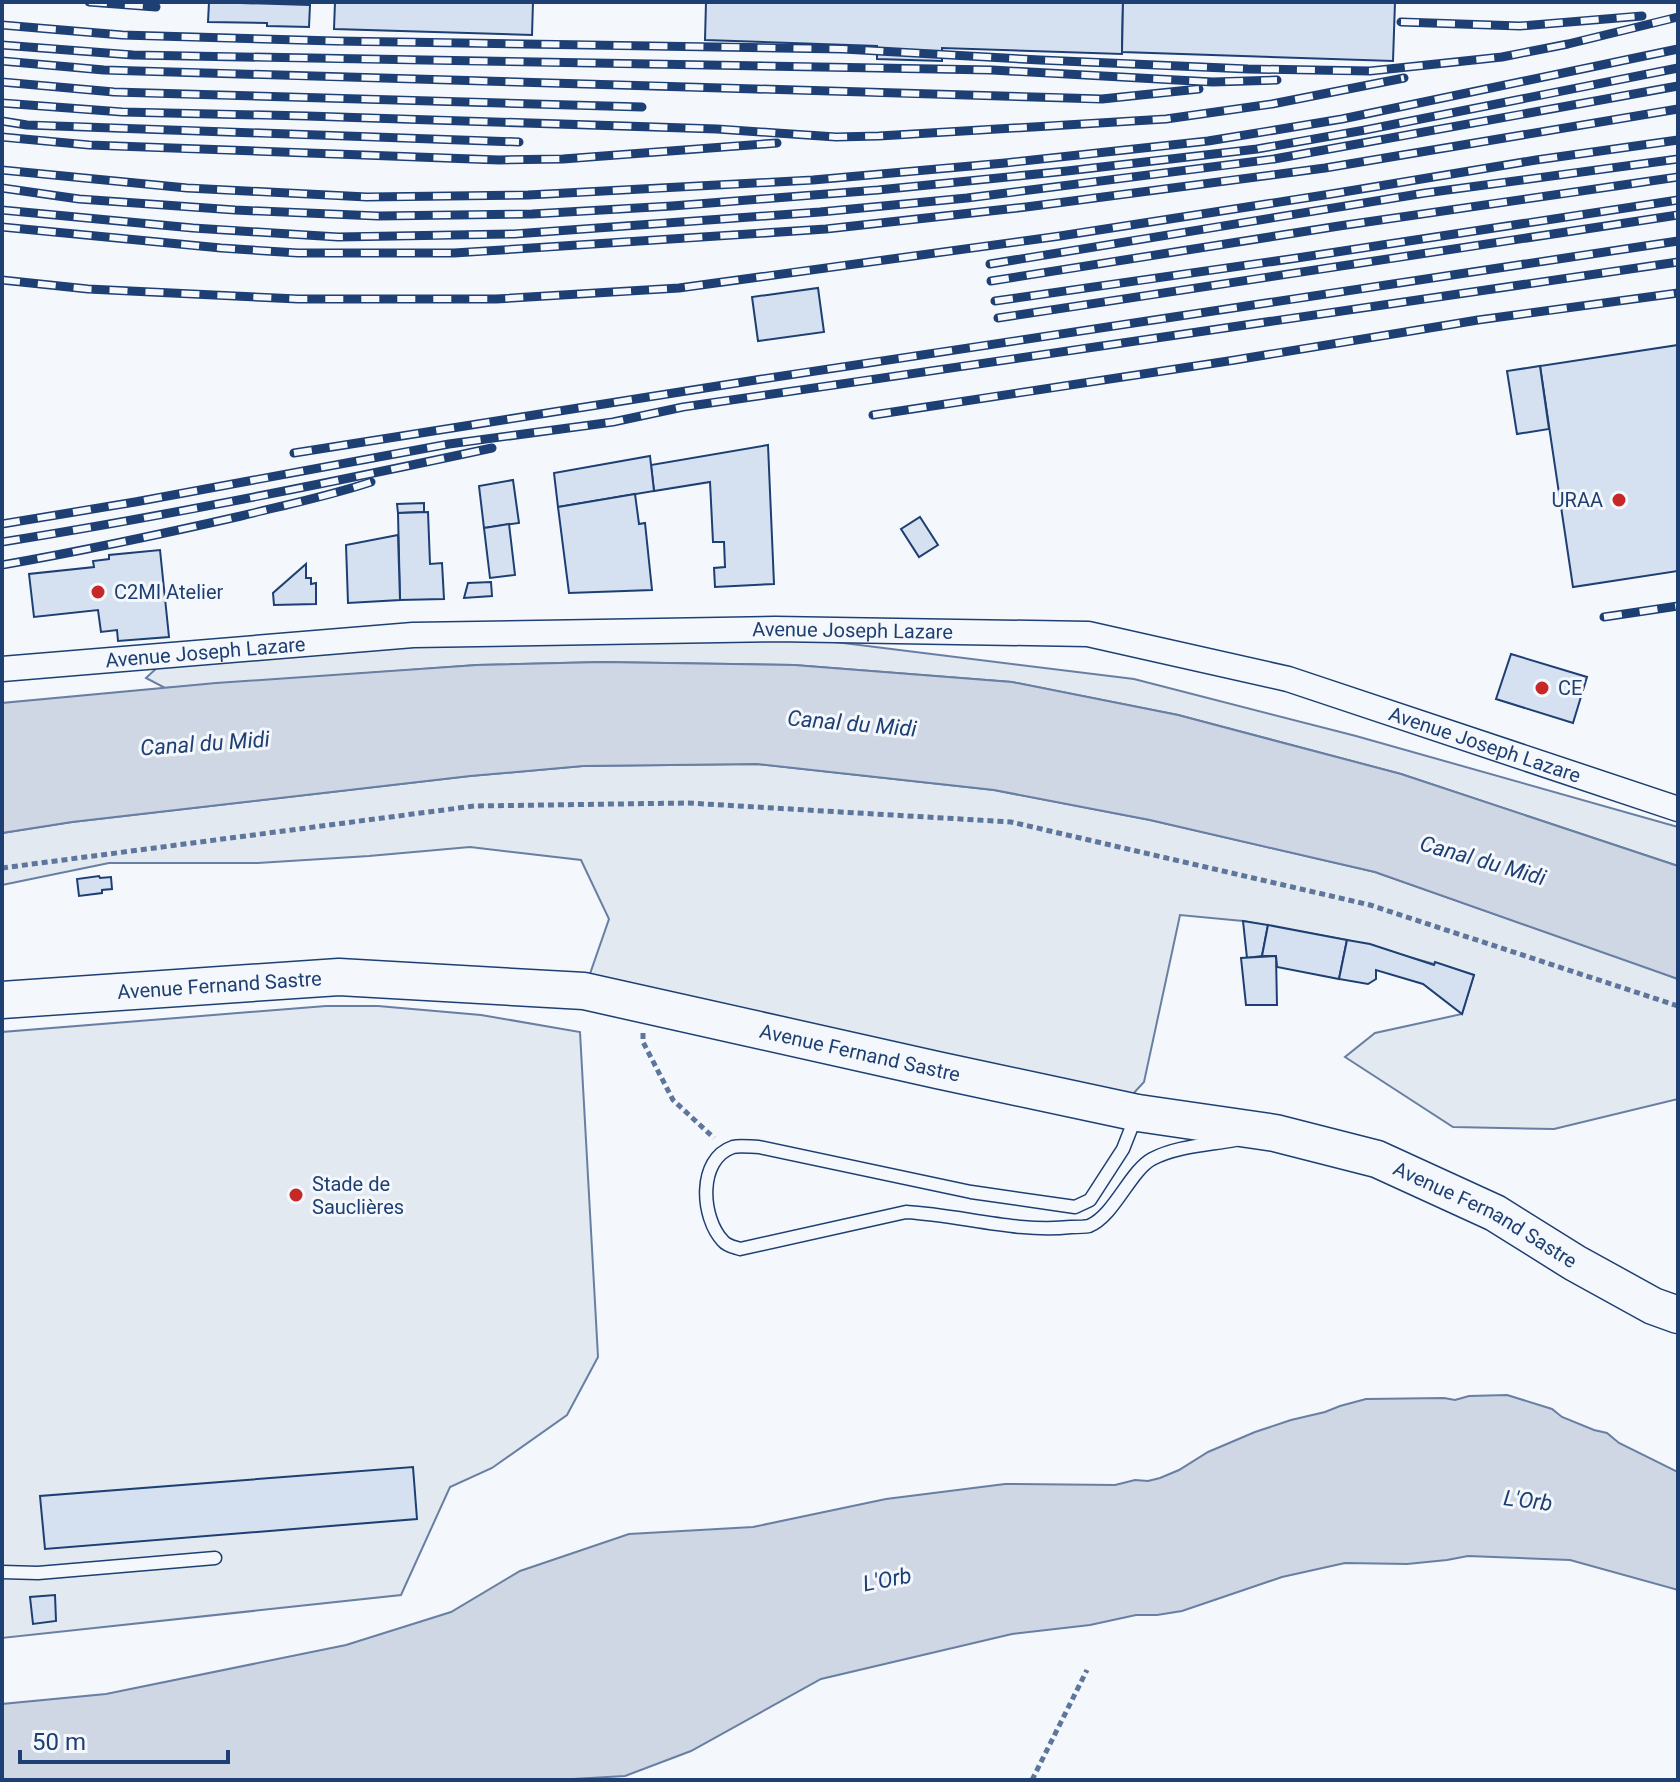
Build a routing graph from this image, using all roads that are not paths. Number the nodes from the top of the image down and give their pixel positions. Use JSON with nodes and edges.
{"nodes":[{"id":1,"x":2,"y":669,"type":"edge"},
{"id":2,"x":1678,"y":809,"type":"edge"},
{"id":3,"x":2,"y":1000,"type":"edge"},
{"id":4,"x":1138,"y":1113,"type":"junction"},
{"id":5,"x":1275,"y":1133,"type":"junction"},
{"id":6,"x":1678,"y":1315,"type":"edge"},
{"id":7,"x":215,"y":1558,"type":"dead end"},
{"id":8,"x":2,"y":1572,"type":"edge"}],
"edges":[{"from":1,"to":2,"type":"street","name":"Avenue Joseph Lazare"},
{"from":3,"to":4,"type":"main road","name":"Avenue Fernand Sastre"},
{"from":4,"to":5,"type":"main road","name":"Avenue Fernand Sastre"},
{"from":4,"to":5,"type":"lane"},
{"from":5,"to":6,"type":"main road","name":"Avenue Fernand Sastre"},
{"from":7,"to":8,"type":"lane"}]}
